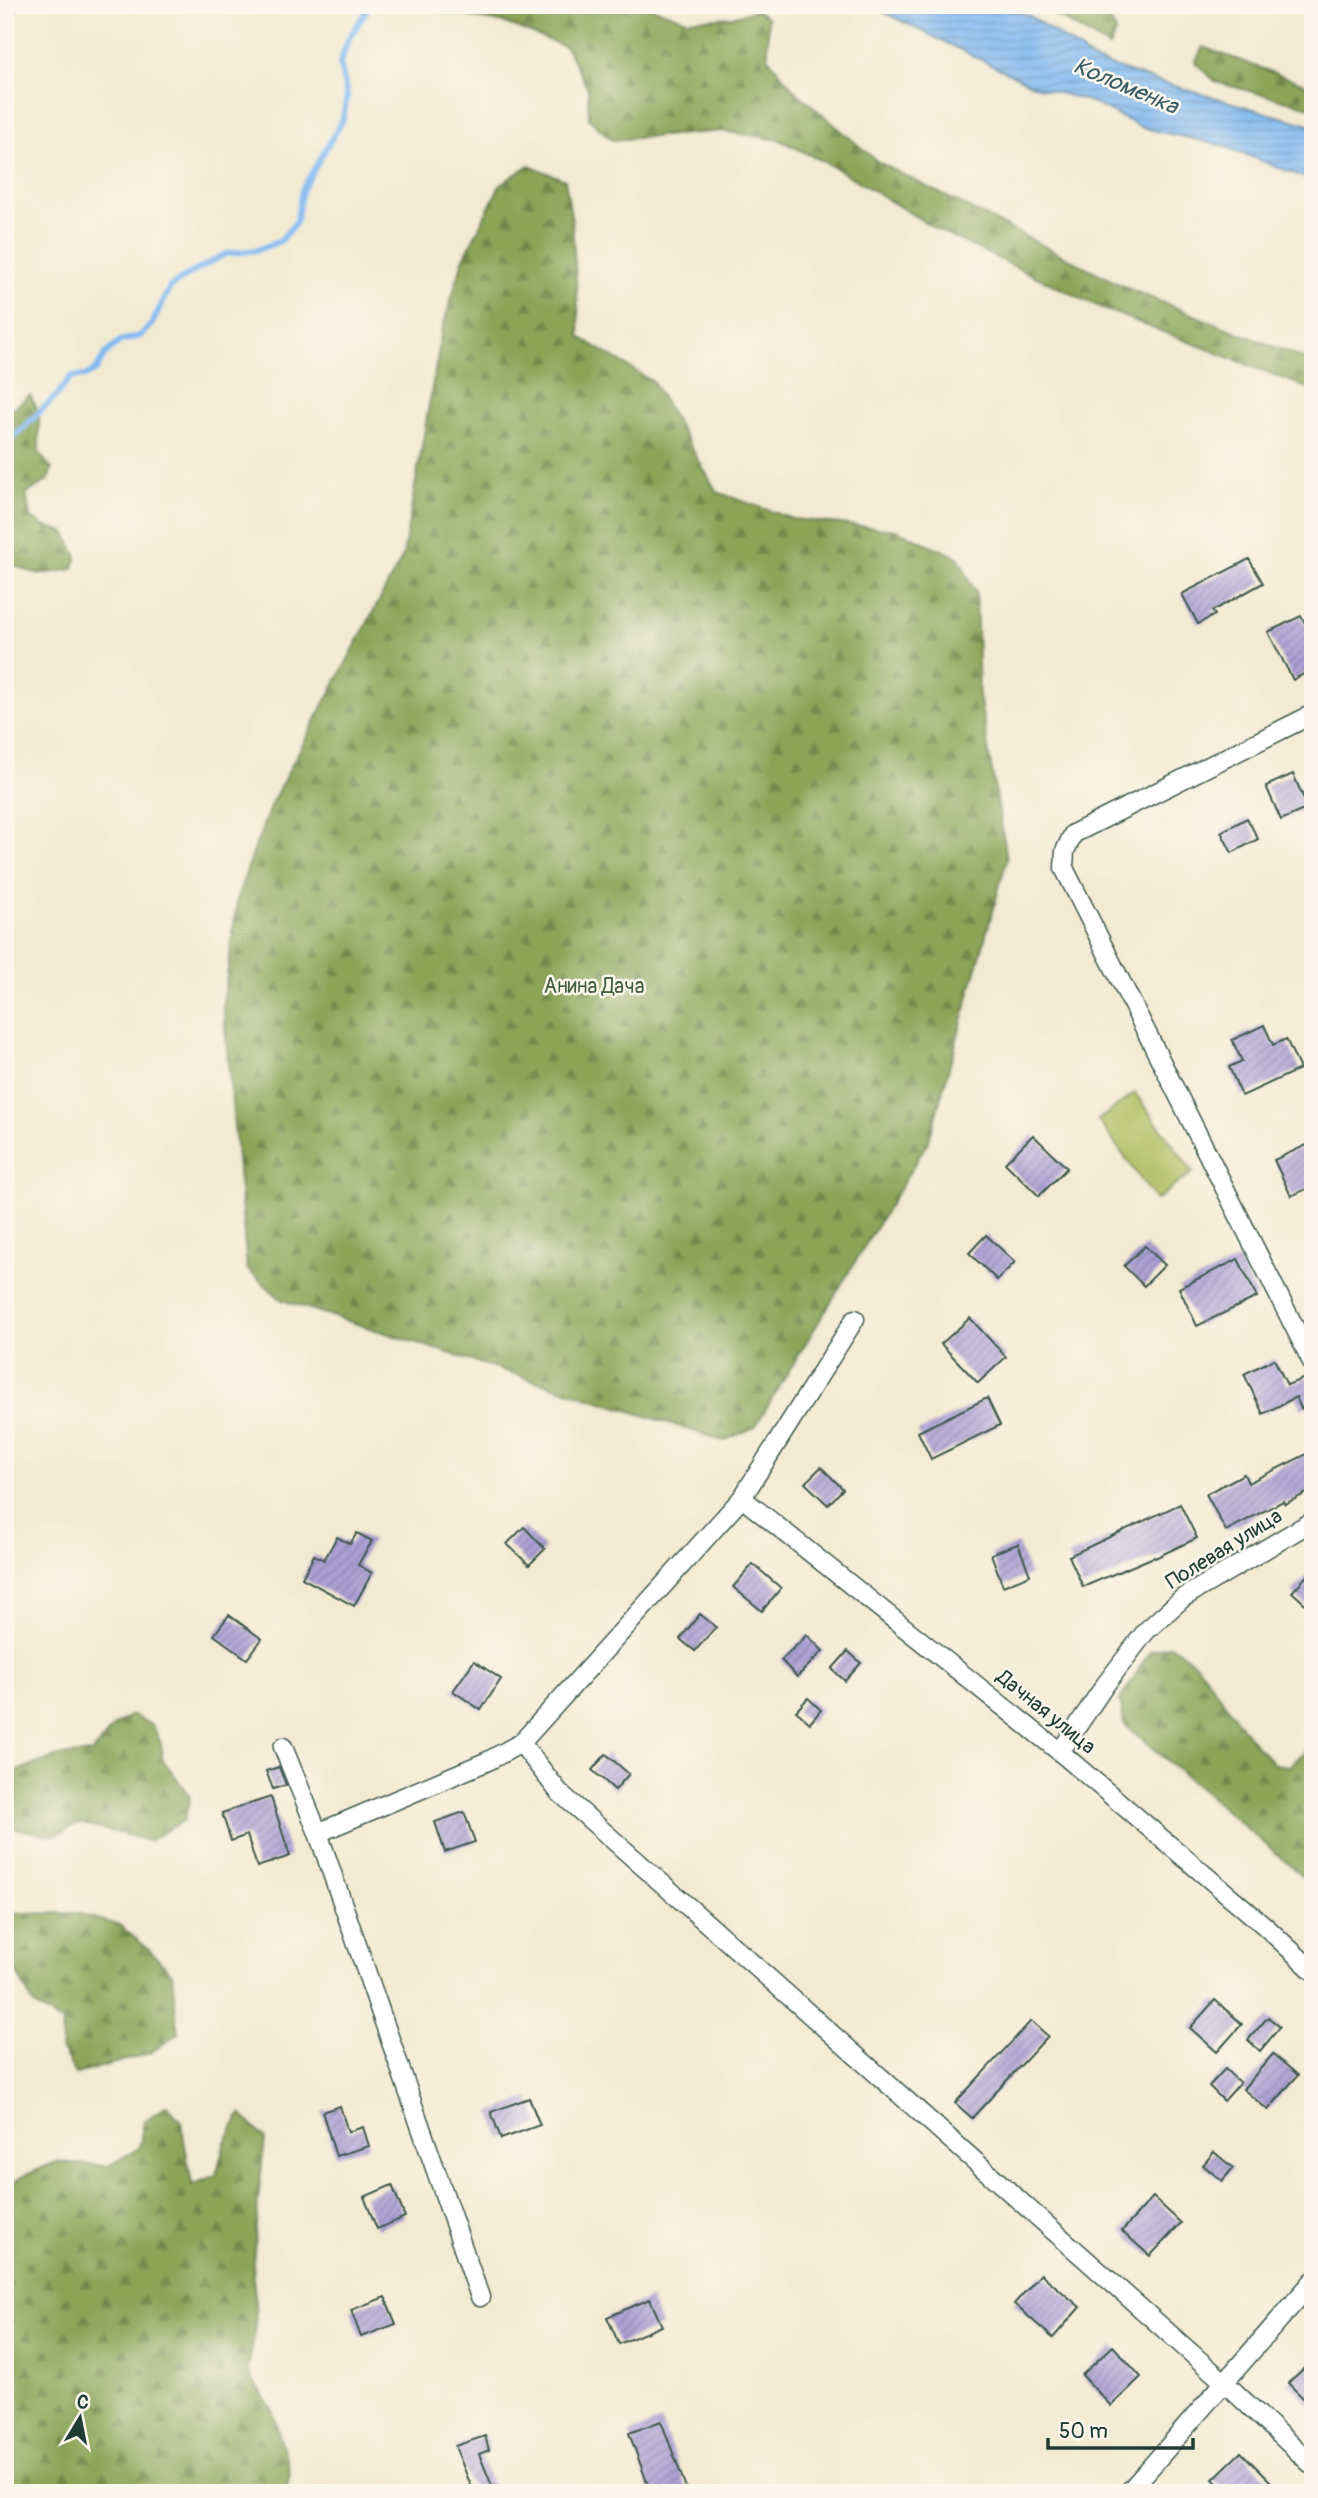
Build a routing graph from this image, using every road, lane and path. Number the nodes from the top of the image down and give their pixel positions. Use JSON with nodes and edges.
{"nodes":[{"id":1,"x":1313,"y":714,"type":"edge"},
{"id":2,"x":855,"y":1319,"type":"dead end"},
{"id":3,"x":1313,"y":1364,"type":"edge"},
{"id":4,"x":742,"y":1498,"type":"junction"},
{"id":5,"x":1313,"y":1521,"type":"edge"},
{"id":6,"x":521,"y":1742,"type":"junction"},
{"id":7,"x":283,"y":1747,"type":"dead end"},
{"id":8,"x":1060,"y":1752,"type":"junction"},
{"id":9,"x":318,"y":1833,"type":"junction"},
{"id":10,"x":1313,"y":1971,"type":"edge"},
{"id":11,"x":1313,"y":2281,"type":"edge"},
{"id":12,"x":480,"y":2297,"type":"dead end"},
{"id":13,"x":1225,"y":2383,"type":"junction"},
{"id":14,"x":1313,"y":2466,"type":"edge"},
{"id":15,"x":1128,"y":2493,"type":"edge"}],
"edges":[{"from":1,"to":3,"type":"street"},
{"from":2,"to":4,"type":"street"},
{"from":4,"to":6,"type":"street"},
{"from":4,"to":8,"type":"street","name":"Дачная улица"},
{"from":5,"to":8,"type":"street","name":"Полевая улица"},
{"from":6,"to":9,"type":"street"},
{"from":6,"to":13,"type":"street"},
{"from":7,"to":9,"type":"street"},
{"from":8,"to":10,"type":"street","name":"Дачная улица"},
{"from":9,"to":12,"type":"street"},
{"from":11,"to":13,"type":"street"},
{"from":13,"to":14,"type":"street"},
{"from":13,"to":15,"type":"street"}]}
